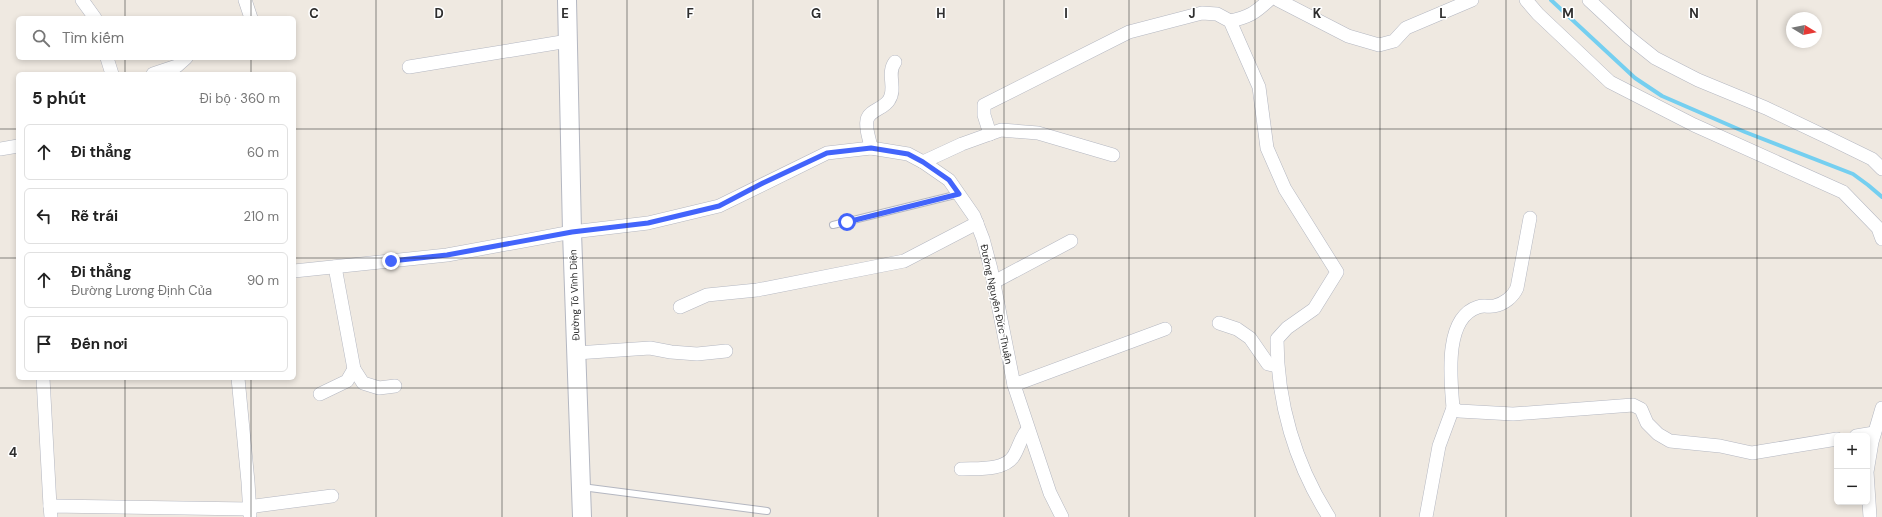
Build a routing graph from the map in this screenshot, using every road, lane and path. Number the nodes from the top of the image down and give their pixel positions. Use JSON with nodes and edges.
{"nodes":[{"id":1,"x":82,"y":0,"type":"edge"},
{"id":2,"x":245,"y":0,"type":"edge"},
{"id":3,"x":567,"y":0,"type":"edge"},
{"id":4,"x":1268,"y":0,"type":"edge"},
{"id":5,"x":1278,"y":0,"type":"edge"},
{"id":6,"x":1472,"y":0,"type":"edge"},
{"id":7,"x":1526,"y":0,"type":"edge"},
{"id":8,"x":1589,"y":0,"type":"edge"},
{"id":9,"x":93,"y":16,"type":"edge"},
{"id":10,"x":249,"y":16,"type":"edge"},
{"id":11,"x":1230,"y":21,"type":"junction"},
{"id":12,"x":568,"y":41,"type":"junction"},
{"id":13,"x":108,"y":60,"type":"edge"},
{"id":14,"x":184,"y":60,"type":"edge"},
{"id":15,"x":895,"y":62,"type":"dead end"},
{"id":16,"x":409,"y":67,"type":"dead end"},
{"id":17,"x":111,"y":72,"type":"edge"},
{"id":18,"x":159,"y":72,"type":"edge"},
{"id":19,"x":990,"y":134,"type":"junction"},
{"id":20,"x":16,"y":146,"type":"edge"},
{"id":21,"x":871,"y":148,"type":"junction"},
{"id":22,"x":0,"y":149,"type":"edge"},
{"id":23,"x":1113,"y":155,"type":"dead end"},
{"id":24,"x":923,"y":162,"type":"junction"},
{"id":25,"x":1882,"y":169,"type":"edge"},
{"id":26,"x":959,"y":194,"type":"junction"},
{"id":27,"x":1530,"y":218,"type":"dead end"},
{"id":28,"x":977,"y":223,"type":"junction"},
{"id":29,"x":833,"y":225,"type":"dead end"},
{"id":30,"x":572,"y":232,"type":"junction"},
{"id":31,"x":1882,"y":239,"type":"edge"},
{"id":32,"x":1071,"y":241,"type":"dead end"},
{"id":33,"x":335,"y":267,"type":"junction"},
{"id":34,"x":296,"y":272,"type":"edge"},
{"id":35,"x":994,"y":282,"type":"junction"},
{"id":36,"x":680,"y":307,"type":"dead end"},
{"id":37,"x":1219,"y":323,"type":"dead end"},
{"id":38,"x":1165,"y":329,"type":"dead end"},
{"id":39,"x":726,"y":351,"type":"dead end"},
{"id":40,"x":576,"y":353,"type":"junction"},
{"id":41,"x":1277,"y":366,"type":"junction"},
{"id":42,"x":354,"y":369,"type":"junction"},
{"id":43,"x":42,"y":380,"type":"edge"},
{"id":44,"x":238,"y":380,"type":"edge"},
{"id":45,"x":1014,"y":385,"type":"junction"},
{"id":46,"x":395,"y":386,"type":"dead end"},
{"id":47,"x":320,"y":394,"type":"dead end"},
{"id":48,"x":1453,"y":408,"type":"junction"},
{"id":49,"x":1882,"y":408,"type":"edge"},
{"id":50,"x":1028,"y":429,"type":"junction"},
{"id":51,"x":1874,"y":433,"type":"junction"},
{"id":52,"x":1870,"y":434,"type":"edge"},
{"id":53,"x":1834,"y":439,"type":"edge"},
{"id":54,"x":961,"y":469,"type":"dead end"},
{"id":55,"x":581,"y":487,"type":"junction"},
{"id":56,"x":332,"y":496,"type":"dead end"},
{"id":57,"x":767,"y":511,"type":"dead end"},
{"id":58,"x":50,"y":512,"type":"edge"},
{"id":59,"x":250,"y":513,"type":"edge"},
{"id":60,"x":582,"y":517,"type":"edge"},
{"id":61,"x":1062,"y":517,"type":"edge"},
{"id":62,"x":1329,"y":517,"type":"edge"},
{"id":63,"x":1426,"y":517,"type":"edge"},
{"id":64,"x":1870,"y":517,"type":"edge"}],
"edges":[{"from":1,"to":9,"type":"street"},
{"from":2,"to":10,"type":"street"},
{"from":3,"to":12,"type":"main road","name":"Đường Tô Vĩnh Diện"},
{"from":4,"to":11,"type":"street"},
{"from":5,"to":6,"type":"street"},
{"from":7,"to":31,"type":"street"},
{"from":8,"to":25,"type":"street"},
{"from":11,"to":19,"type":"street"},
{"from":11,"to":41,"type":"street"},
{"from":12,"to":16,"type":"street"},
{"from":12,"to":30,"type":"main road","name":"Đường Tô Vĩnh Diện"},
{"from":13,"to":17,"type":"street"},
{"from":14,"to":18,"type":"street"},
{"from":15,"to":21,"type":"street"},
{"from":19,"to":23,"type":"street"},
{"from":19,"to":24,"type":"street"},
{"from":20,"to":22,"type":"street"},
{"from":21,"to":24,"type":"street","name":"Đường Nguyễn Đức Thuận"},
{"from":21,"to":30,"type":"street","name":"Đường Nguyễn Đức Thuận"},
{"from":24,"to":26,"type":"street","name":"Đường Nguyễn Đức Thuận"},
{"from":26,"to":28,"type":"street","name":"Đường Nguyễn Đức Thuận"},
{"from":26,"to":29,"type":"lane"},
{"from":27,"to":48,"type":"street"},
{"from":28,"to":35,"type":"street","name":"Đường Nguyễn Đức Thuận"},
{"from":28,"to":36,"type":"street"},
{"from":30,"to":33,"type":"street","name":"Đường Nguyễn Đức Thuận"},
{"from":30,"to":40,"type":"main road","name":"Đường Tô Vĩnh Diện"},
{"from":32,"to":35,"type":"street"},
{"from":33,"to":34,"type":"street","name":"Đường Nguyễn Đức Thuận"},
{"from":33,"to":42,"type":"street"},
{"from":35,"to":45,"type":"street","name":"Đường Nguyễn Đức Thuận"},
{"from":37,"to":41,"type":"street"},
{"from":38,"to":45,"type":"street"},
{"from":39,"to":40,"type":"street"},
{"from":40,"to":55,"type":"main road","name":"Đường Tô Vĩnh Diện"},
{"from":41,"to":62,"type":"street"},
{"from":42,"to":46,"type":"street"},
{"from":42,"to":47,"type":"street"},
{"from":43,"to":58,"type":"street"},
{"from":44,"to":59,"type":"street"},
{"from":45,"to":50,"type":"street","name":"Đường Nguyễn Đức Thuận"},
{"from":48,"to":53,"type":"street"},
{"from":48,"to":63,"type":"street"},
{"from":49,"to":51,"type":"street"},
{"from":50,"to":54,"type":"street"},
{"from":50,"to":61,"type":"street","name":"Đường Nguyễn Đức Thuận"},
{"from":51,"to":52,"type":"street"},
{"from":51,"to":64,"type":"street"},
{"from":55,"to":57,"type":"lane"},
{"from":55,"to":60,"type":"main road","name":"Đường Tô Vĩnh Diện"},
{"from":56,"to":59,"type":"street"},
{"from":58,"to":59,"type":"street"}]}
